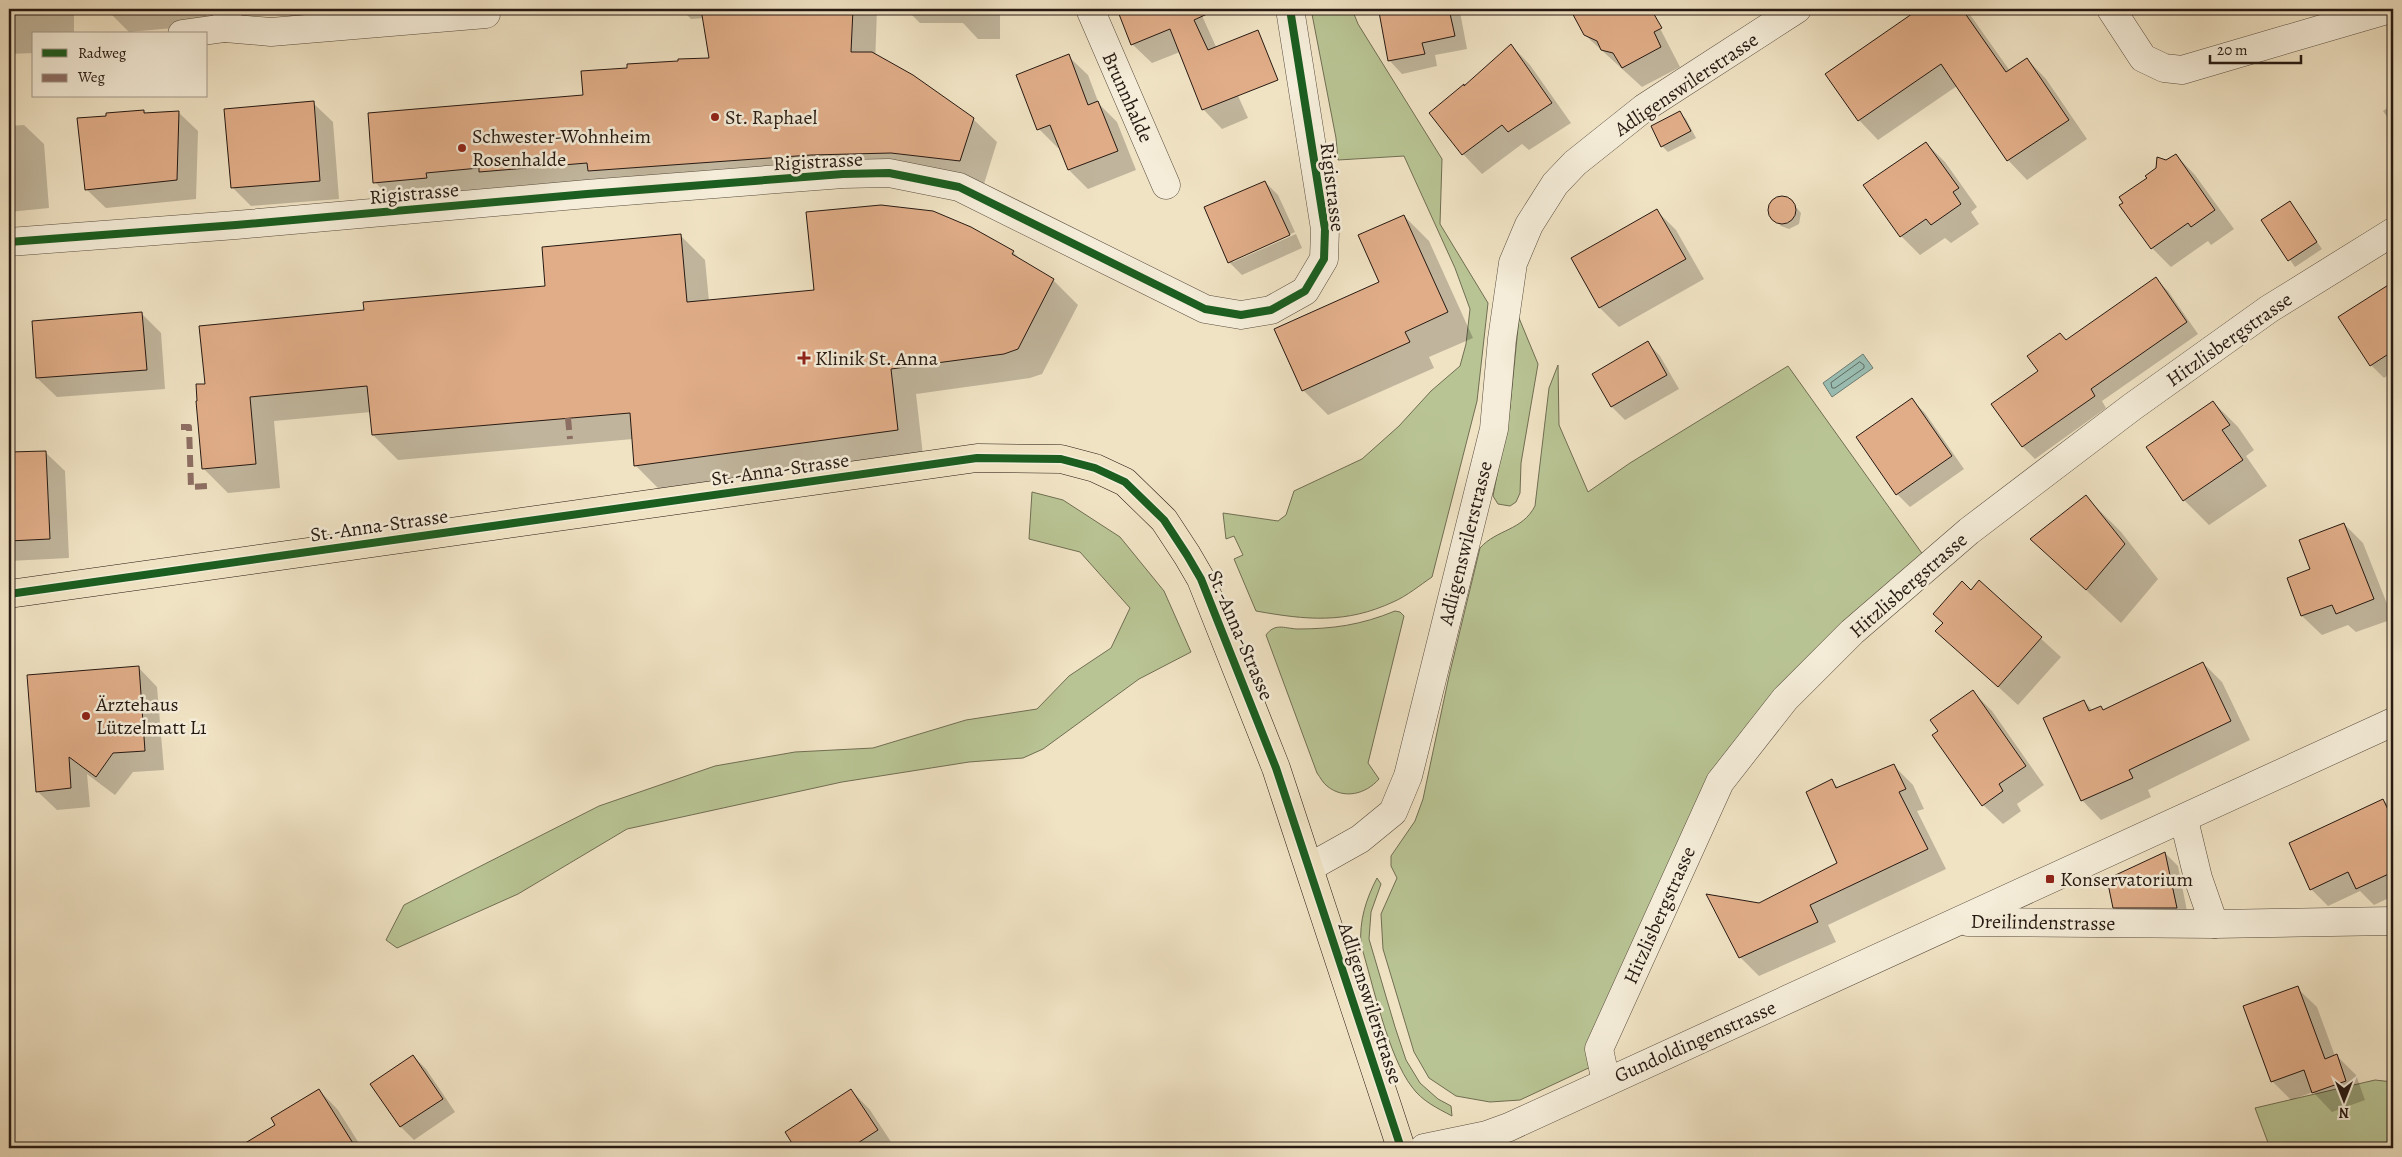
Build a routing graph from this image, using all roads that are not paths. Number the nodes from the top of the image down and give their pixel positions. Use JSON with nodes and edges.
{"nodes":[{"id":1,"x":1090,"y":9,"type":"edge"},
{"id":2,"x":1290,"y":9,"type":"edge"},
{"id":3,"x":1797,"y":9,"type":"edge"},
{"id":4,"x":2111,"y":9,"type":"edge"},
{"id":5,"x":2390,"y":9,"type":"edge"},
{"id":6,"x":486,"y":14,"type":"dead end"},
{"id":7,"x":226,"y":19,"type":"edge"},
{"id":8,"x":188,"y":32,"type":"edge"},
{"id":9,"x":1166,"y":185,"type":"dead end"},
{"id":10,"x":2393,"y":232,"type":"edge"},
{"id":11,"x":9,"y":242,"type":"edge"},
{"id":12,"x":9,"y":594,"type":"edge"},
{"id":13,"x":2393,"y":722,"type":"edge"},
{"id":14,"x":2184,"y":820,"type":"junction"},
{"id":15,"x":1310,"y":867,"type":"junction"},
{"id":16,"x":2391,"y":920,"type":"edge"},
{"id":17,"x":1961,"y":921,"type":"junction"},
{"id":18,"x":2214,"y":924,"type":"junction"},
{"id":19,"x":1606,"y":1082,"type":"junction"},
{"id":20,"x":1401,"y":1148,"type":"edge"},
{"id":21,"x":1424,"y":1148,"type":"edge"}],
"edges":[{"from":1,"to":9,"type":"street","name":"Brunnhalde"},
{"from":2,"to":11,"type":"street","name":"Rigistrasse"},
{"from":3,"to":15,"type":"street","name":"Adligenswilerstrasse"},
{"from":4,"to":5,"type":"street"},
{"from":6,"to":7,"type":"street"},
{"from":7,"to":8,"type":"street"},
{"from":10,"to":19,"type":"street","name":"Hitzlisbergstrasse"},
{"from":12,"to":15,"type":"main road","name":"St.-Anna-Strasse"},
{"from":13,"to":14,"type":"street","name":"Dreilindenstrasse"},
{"from":14,"to":17,"type":"street","name":"Dreilindenstrasse"},
{"from":14,"to":18,"type":"street"},
{"from":15,"to":20,"type":"main road","name":"Adligenswilerstrasse"},
{"from":16,"to":18,"type":"street","name":"Dreilindenstrasse"},
{"from":17,"to":18,"type":"street","name":"Dreilindenstrasse"},
{"from":17,"to":19,"type":"street","name":"Gundoldingenstrasse"},
{"from":19,"to":21,"type":"street","name":"Gundoldingenstrasse"}]}
